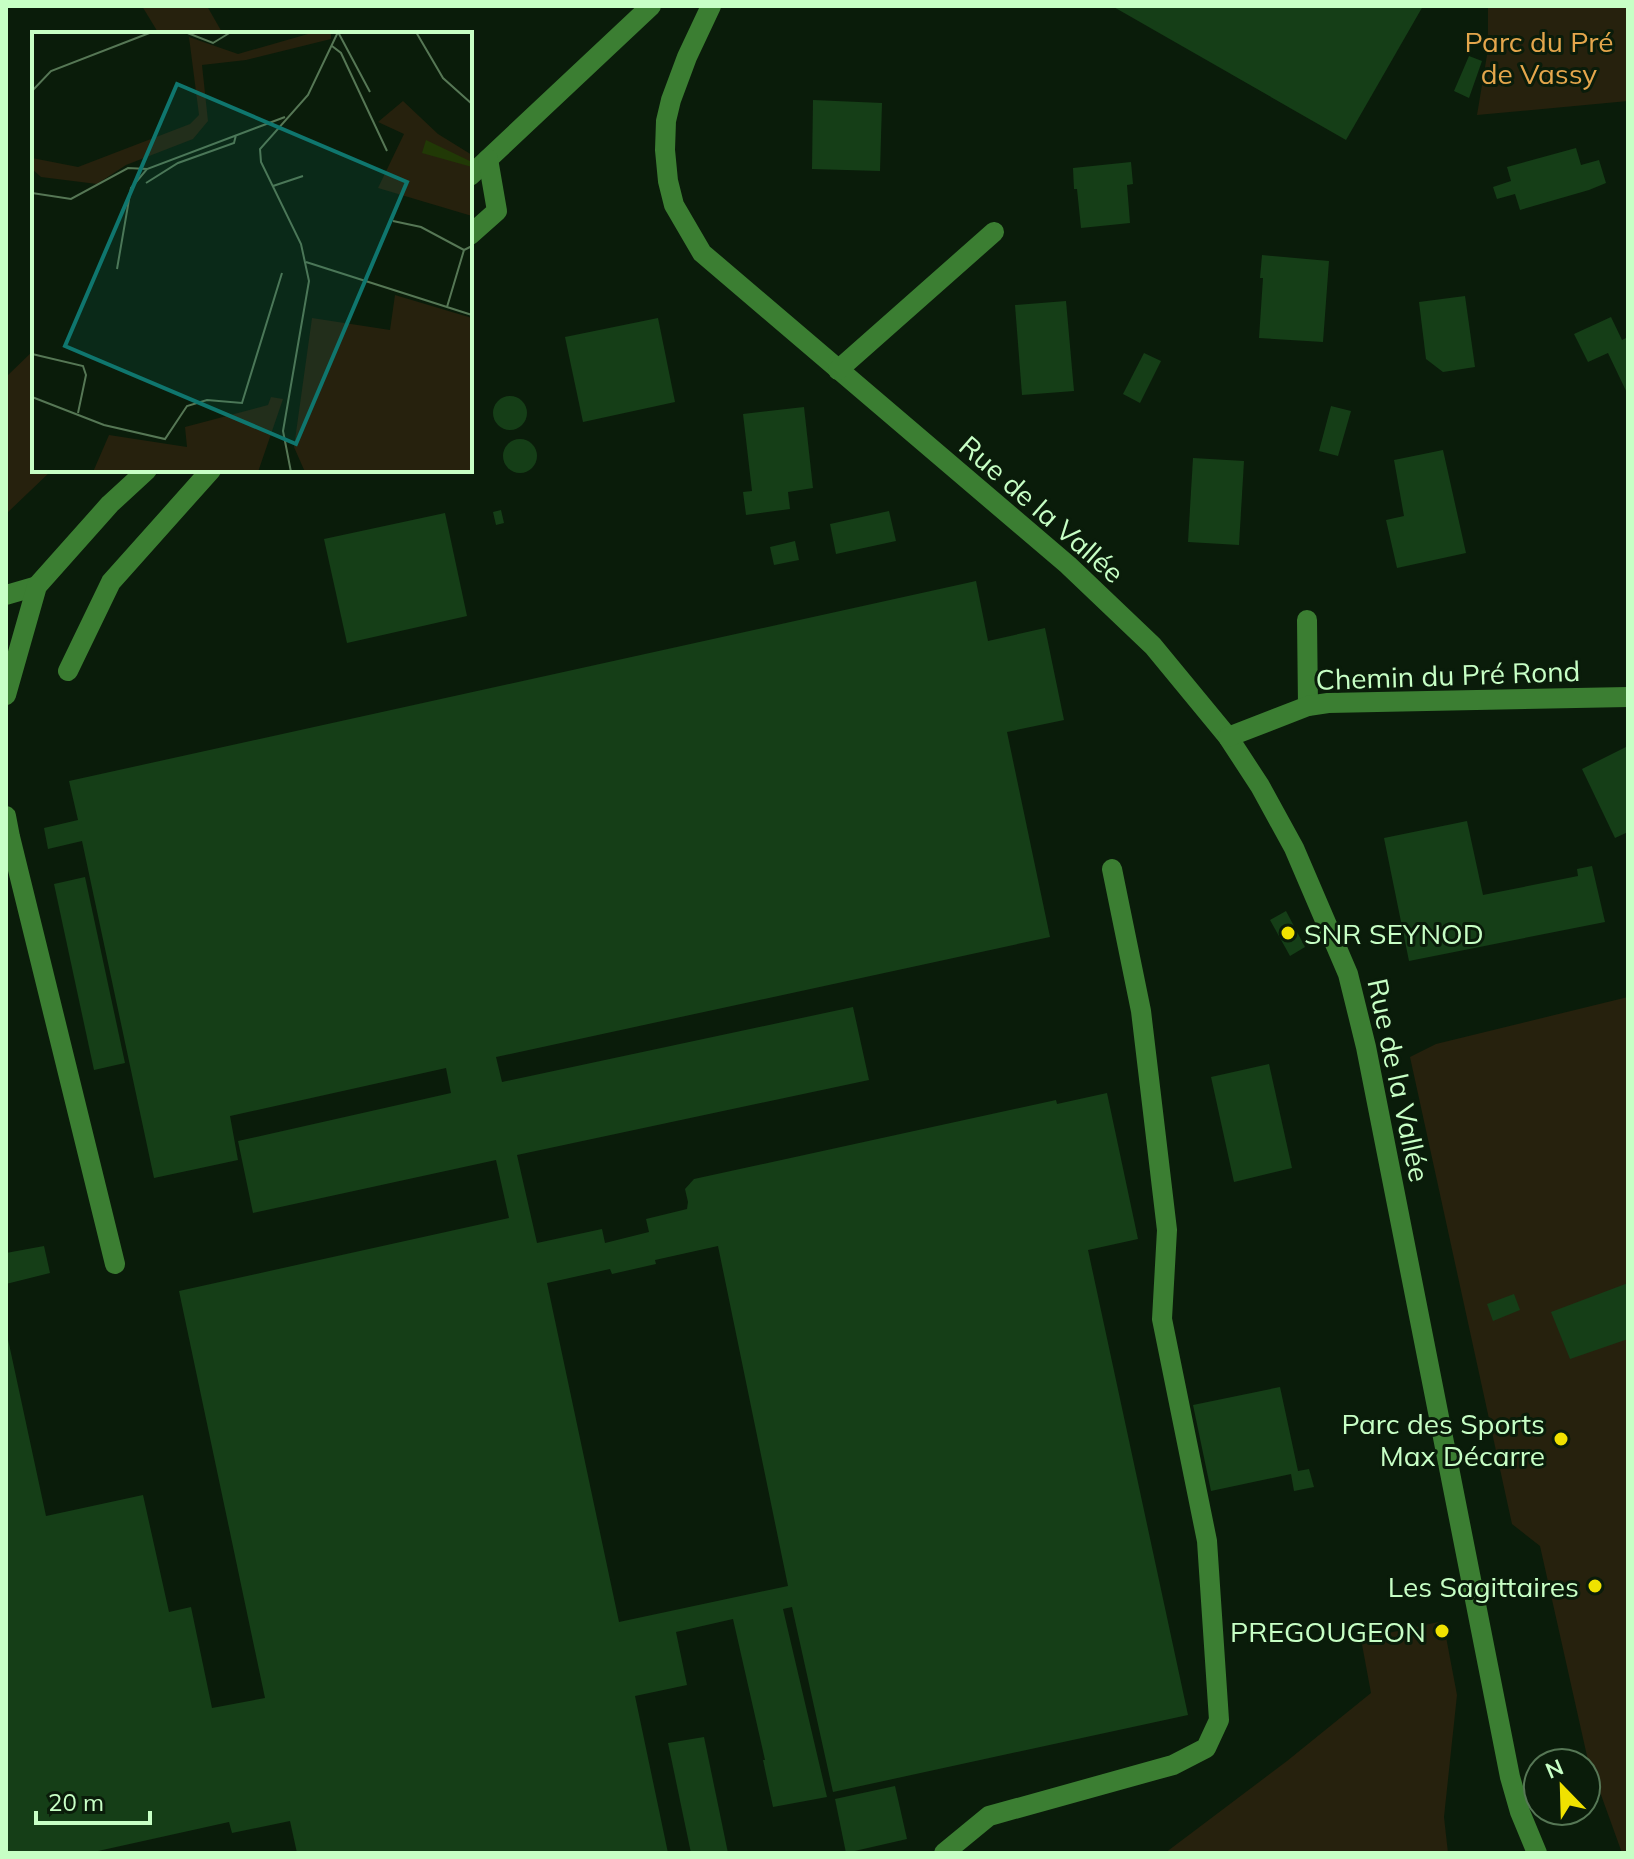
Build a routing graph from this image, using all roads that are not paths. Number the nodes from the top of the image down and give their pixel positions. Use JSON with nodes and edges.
{"nodes":[{"id":1,"x":651,"y":6,"type":"edge"},
{"id":2,"x":711,"y":6,"type":"edge"},
{"id":3,"x":488,"y":159,"type":"junction"},
{"id":4,"x":472,"y":174,"type":"edge"},
{"id":5,"x":994,"y":232,"type":"dead end"},
{"id":6,"x":472,"y":233,"type":"edge"},
{"id":7,"x":838,"y":370,"type":"junction"},
{"id":8,"x":145,"y":472,"type":"edge"},
{"id":9,"x":209,"y":472,"type":"edge"},
{"id":10,"x":37,"y":586,"type":"junction"},
{"id":11,"x":6,"y":595,"type":"edge"},
{"id":12,"x":1307,"y":620,"type":"dead end"},
{"id":13,"x":68,"y":671,"type":"dead end"},
{"id":14,"x":6,"y":695,"type":"edge"},
{"id":15,"x":1628,"y":697,"type":"edge"},
{"id":16,"x":1308,"y":706,"type":"junction"},
{"id":17,"x":1228,"y":737,"type":"junction"},
{"id":18,"x":6,"y":816,"type":"edge"},
{"id":19,"x":1112,"y":869,"type":"dead end"},
{"id":20,"x":115,"y":1264,"type":"dead end"},
{"id":21,"x":944,"y":1853,"type":"edge"},
{"id":22,"x":1537,"y":1853,"type":"edge"}],
"edges":[{"from":1,"to":3,"type":"street"},
{"from":2,"to":7,"type":"street","name":"Rue de la Vallée"},
{"from":3,"to":4,"type":"street"},
{"from":3,"to":6,"type":"street"},
{"from":5,"to":7,"type":"street"},
{"from":7,"to":17,"type":"street","name":"Rue de la Vallée"},
{"from":8,"to":10,"type":"street"},
{"from":9,"to":13,"type":"street"},
{"from":10,"to":11,"type":"street"},
{"from":10,"to":14,"type":"street"},
{"from":12,"to":16,"type":"street"},
{"from":15,"to":16,"type":"street","name":"Chemin du Pré Rond"},
{"from":16,"to":17,"type":"street","name":"Chemin du Pré Rond"},
{"from":17,"to":22,"type":"street","name":"Rue de la Vallée"},
{"from":18,"to":20,"type":"street"},
{"from":19,"to":21,"type":"street"}]}
